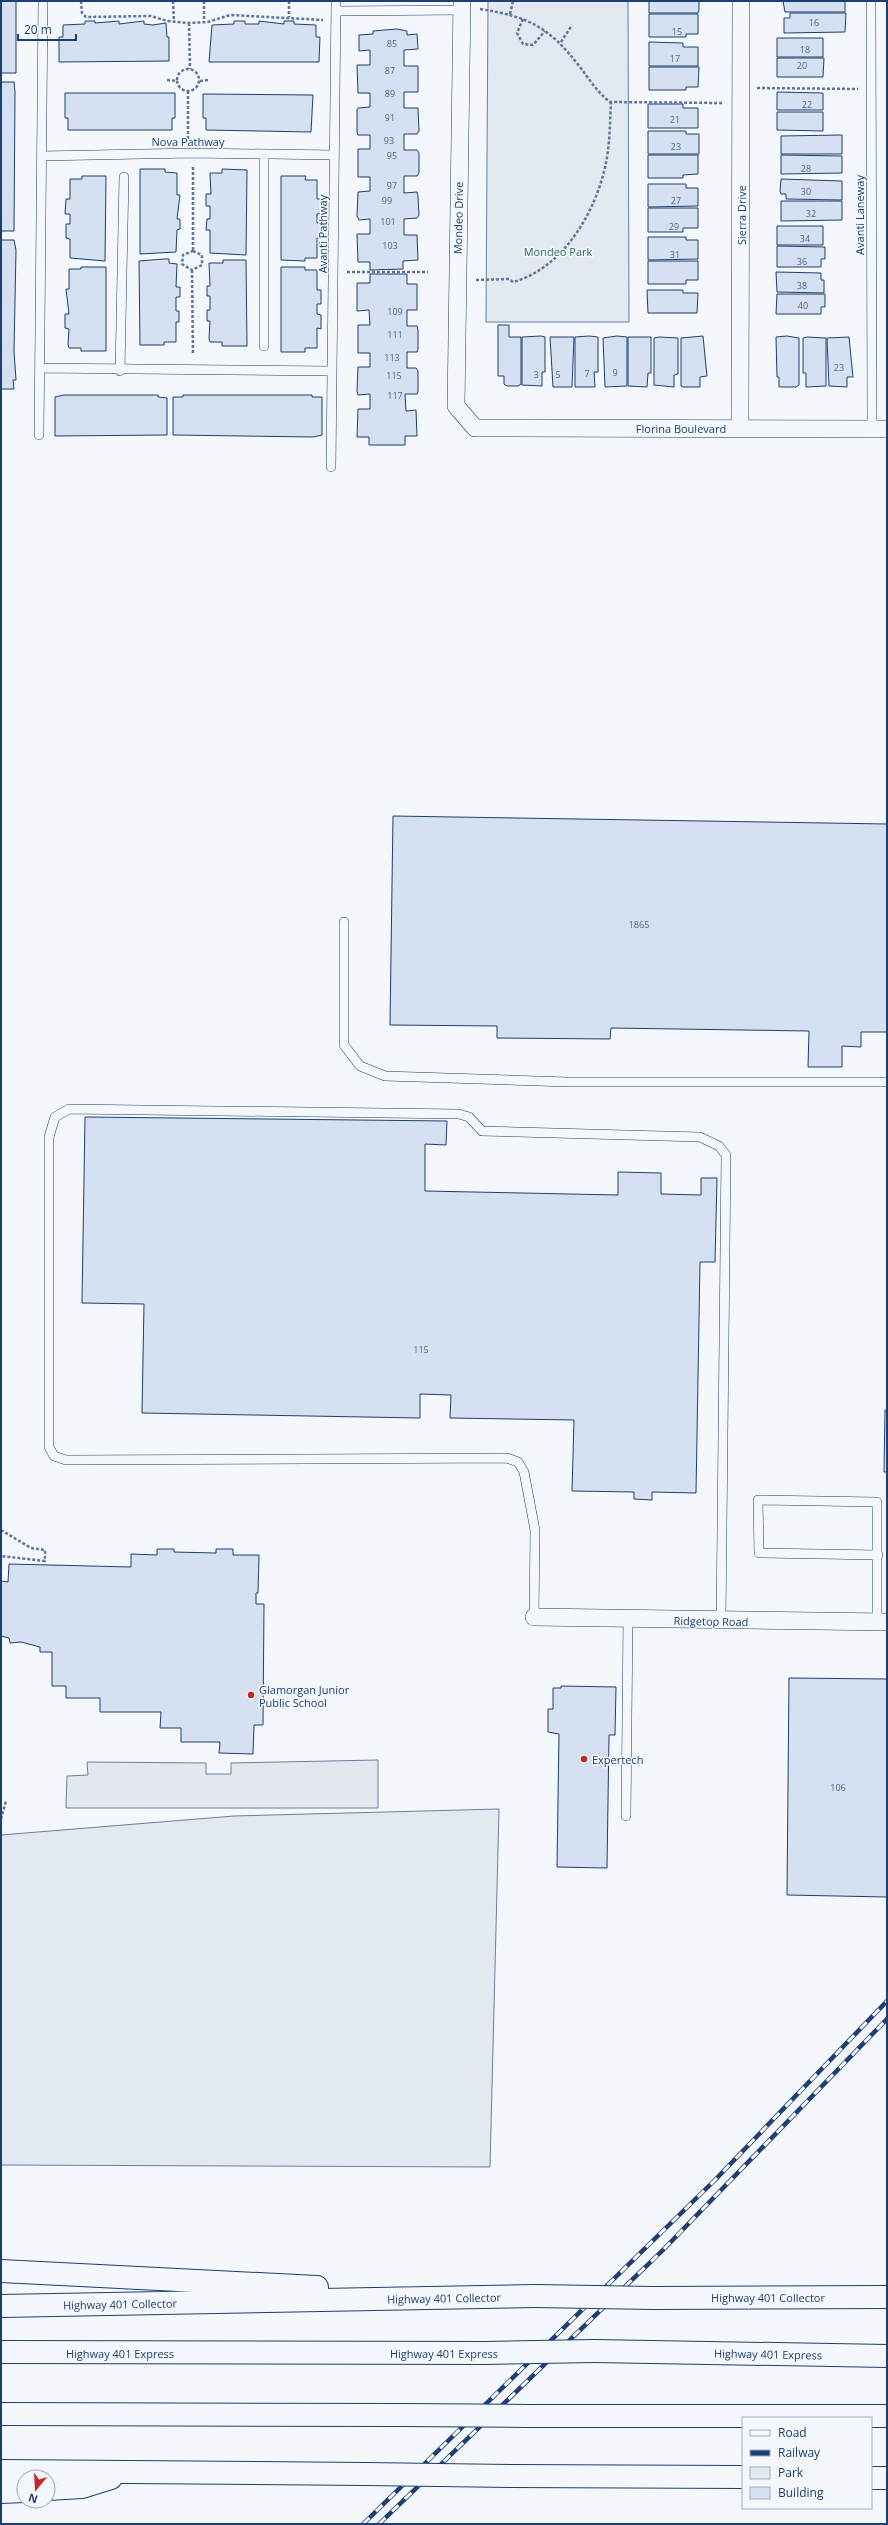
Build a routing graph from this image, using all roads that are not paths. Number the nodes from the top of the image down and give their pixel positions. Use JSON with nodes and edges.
{"nodes":[{"id":1,"x":44,"y":1,"type":"edge"},
{"id":2,"x":336,"y":1,"type":"edge"},
{"id":3,"x":741,"y":1,"type":"edge"},
{"id":4,"x":871,"y":1,"type":"edge"},
{"id":5,"x":462,"y":6,"type":"edge"},
{"id":6,"x":336,"y":11,"type":"junction"},
{"id":7,"x":264,"y":154,"type":"junction"},
{"id":8,"x":334,"y":155,"type":"junction"},
{"id":9,"x":42,"y":156,"type":"junction"},
{"id":10,"x":124,"y":177,"type":"dead end"},
{"id":11,"x":264,"y":346,"type":"dead end"},
{"id":12,"x":40,"y":368,"type":"junction"},
{"id":13,"x":120,"y":371,"type":"junction"},
{"id":14,"x":332,"y":371,"type":"junction"},
{"id":15,"x":474,"y":428,"type":"joint"},
{"id":16,"x":740,"y":428,"type":"junction"},
{"id":17,"x":879,"y":428,"type":"edge"},
{"id":18,"x":39,"y":435,"type":"dead end"},
{"id":19,"x":331,"y":467,"type":"dead end"},
{"id":20,"x":344,"y":922,"type":"dead end"},
{"id":21,"x":887,"y":1082,"type":"edge"},
{"id":22,"x":878,"y":1555,"type":"junction"},
{"id":23,"x":534,"y":1618,"type":"joint"},
{"id":24,"x":628,"y":1619,"type":"junction"},
{"id":25,"x":721,"y":1621,"type":"junction"},
{"id":26,"x":882,"y":1622,"type":"edge"},
{"id":27,"x":626,"y":1816,"type":"dead end"},
{"id":28,"x":1,"y":2271,"type":"edge"},
{"id":29,"x":508,"y":2297,"type":"junction"},
{"id":30,"x":887,"y":2297,"type":"edge"},
{"id":31,"x":1,"y":2306,"type":"edge"},
{"id":32,"x":1,"y":2352,"type":"edge"},
{"id":33,"x":887,"y":2356,"type":"edge"},
{"id":34,"x":1,"y":2414,"type":"edge"},
{"id":35,"x":887,"y":2416,"type":"edge"},
{"id":36,"x":1,"y":2471,"type":"edge"},
{"id":37,"x":137,"y":2471,"type":"junction"},
{"id":38,"x":742,"y":2477,"type":"edge"},
{"id":39,"x":872,"y":2478,"type":"edge"},
{"id":40,"x":887,"y":2478,"type":"edge"},
{"id":41,"x":56,"y":2489,"type":"edge"},
{"id":42,"x":16,"y":2491,"type":"edge"},
{"id":43,"x":1,"y":2492,"type":"edge"}],
"edges":[{"from":1,"to":9,"type":"lane"},
{"from":2,"to":6,"type":"lane","name":"Avanti Pathway"},
{"from":3,"to":16,"type":"street","name":"Sierra Drive"},
{"from":4,"to":17,"type":"lane","name":"Avanti Laneway"},
{"from":5,"to":6,"type":"lane"},
{"from":5,"to":15,"type":"street","name":"Mondeo Drive"},
{"from":6,"to":8,"type":"lane","name":"Avanti Pathway"},
{"from":7,"to":8,"type":"lane","name":"Nova Pathway"},
{"from":7,"to":9,"type":"lane","name":"Nova Pathway"},
{"from":7,"to":11,"type":"lane"},
{"from":8,"to":14,"type":"lane","name":"Avanti Pathway"},
{"from":9,"to":12,"type":"lane"},
{"from":10,"to":13,"type":"lane"},
{"from":12,"to":13,"type":"lane"},
{"from":12,"to":18,"type":"lane"},
{"from":13,"to":14,"type":"lane"},
{"from":14,"to":19,"type":"lane","name":"Avanti Pathway"},
{"from":15,"to":16,"type":"street","name":"Florina Boulevard"},
{"from":16,"to":17,"type":"street","name":"Florina Boulevard"},
{"from":20,"to":21,"type":"lane"},
{"from":22,"to":22,"type":"lane"},
{"from":22,"to":26,"type":"lane"},
{"from":23,"to":24,"type":"street","name":"Ridgetop Road"},
{"from":23,"to":25,"type":"lane"},
{"from":24,"to":25,"type":"street","name":"Ridgetop Road"},
{"from":24,"to":27,"type":"lane"},
{"from":25,"to":26,"type":"street","name":"Ridgetop Road"},
{"from":28,"to":29,"type":"highway"},
{"from":29,"to":30,"type":"highway","name":"Highway 401 Collector","bridge":true},
{"from":29,"to":31,"type":"highway","name":"Highway 401 Collector"},
{"from":32,"to":33,"type":"highway","name":"Highway 401 Express","bridge":true},
{"from":34,"to":35,"type":"highway","bridge":true},
{"from":36,"to":37,"type":"highway"},
{"from":37,"to":38,"type":"highway","bridge":true},
{"from":37,"to":41,"type":"highway"},
{"from":39,"to":40,"type":"highway"},
{"from":42,"to":43,"type":"highway"}]}
